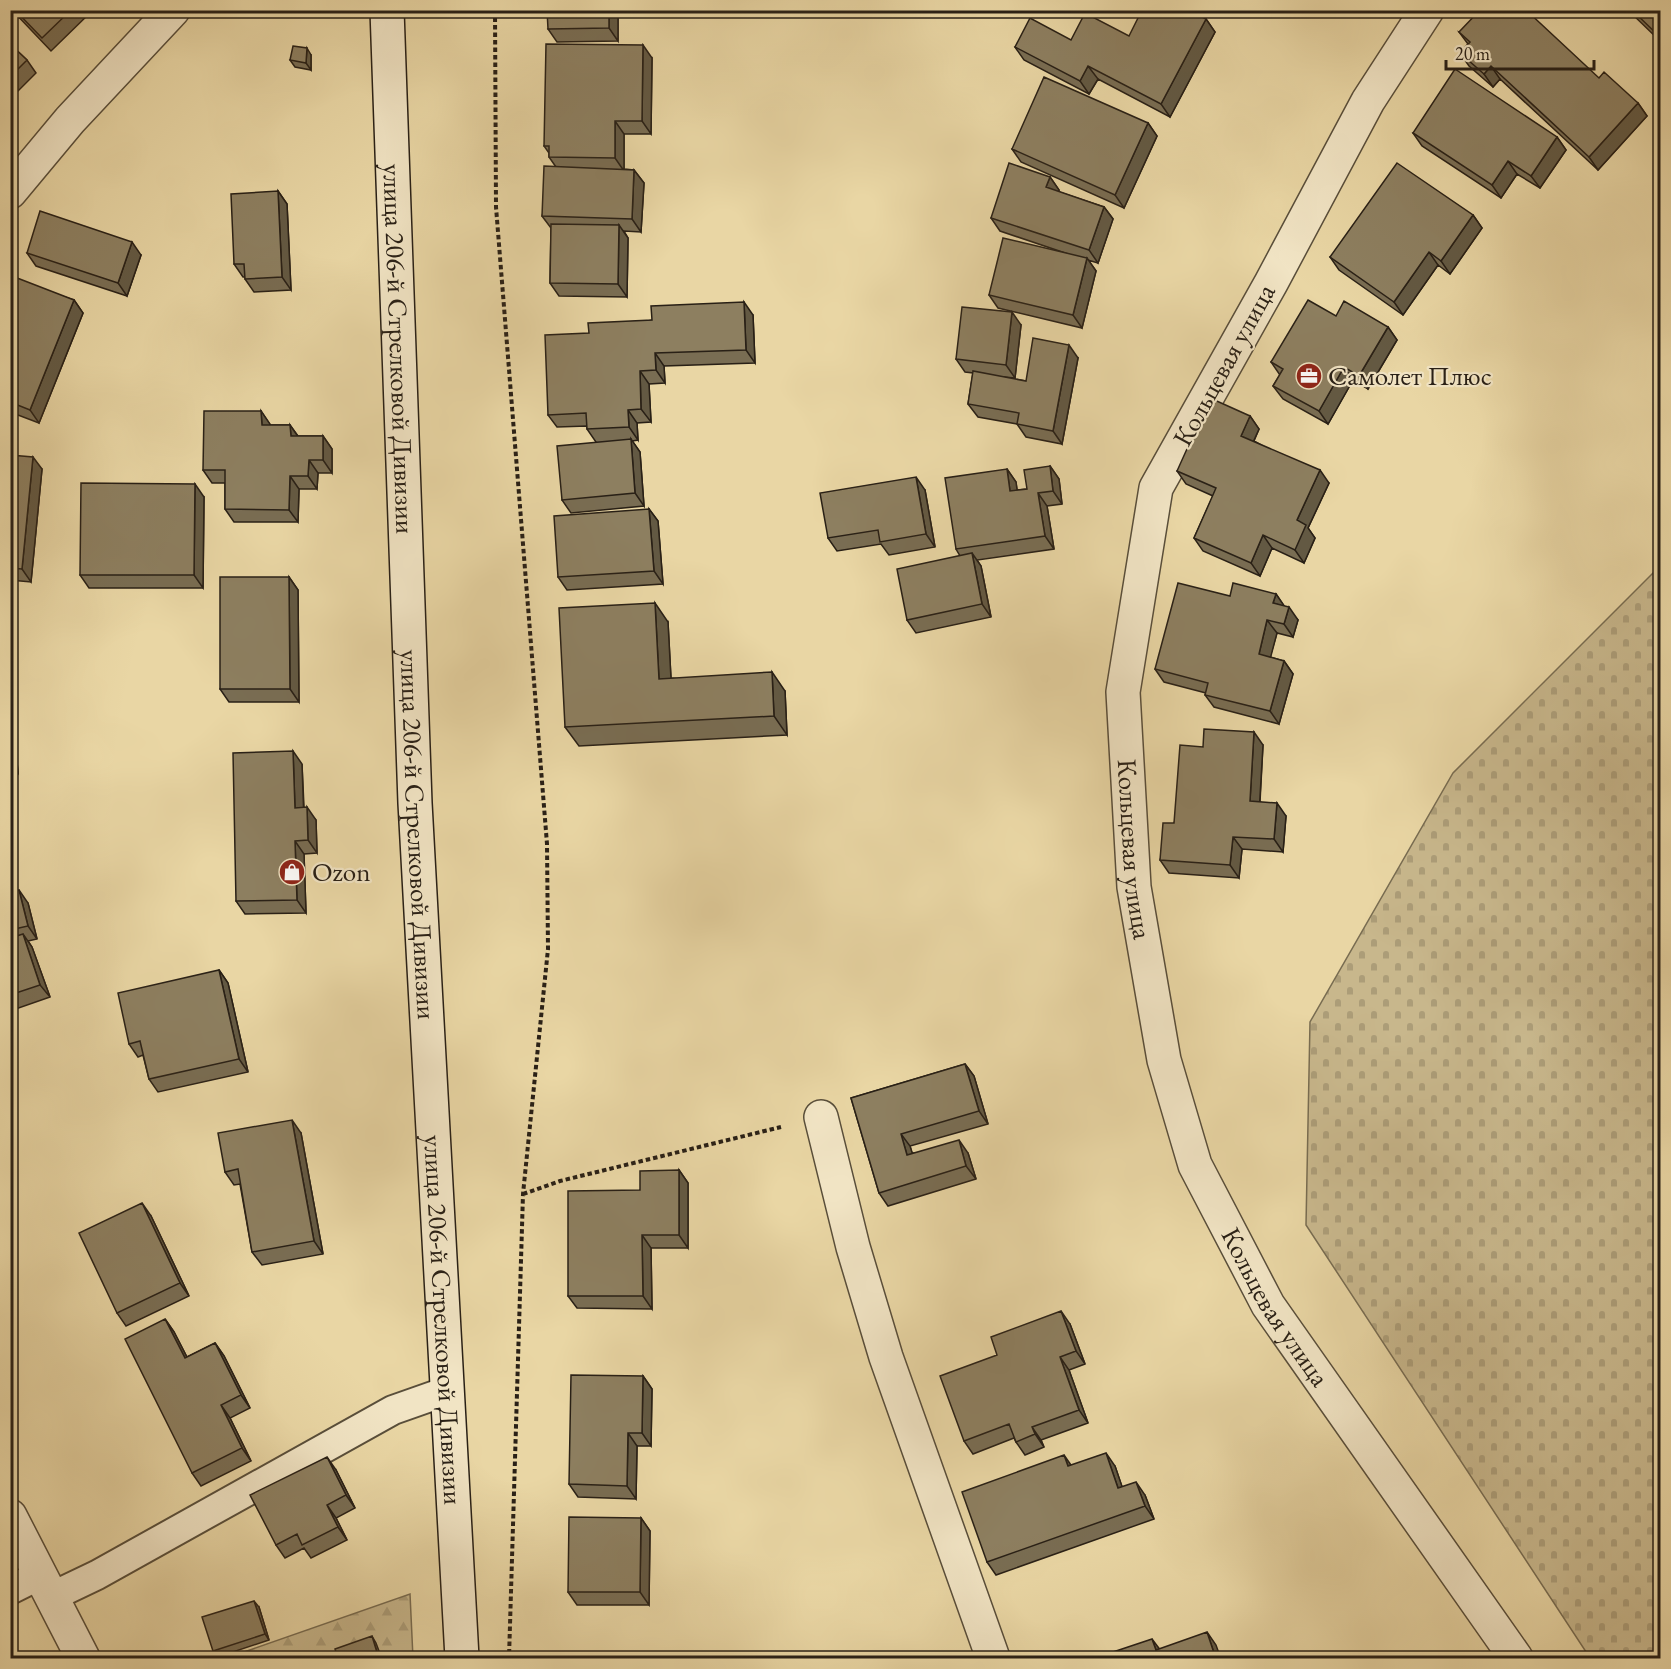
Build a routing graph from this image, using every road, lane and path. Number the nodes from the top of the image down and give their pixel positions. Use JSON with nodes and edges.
{"nodes":[{"id":1,"x":173,"y":10,"type":"edge"},
{"id":2,"x":387,"y":10,"type":"edge"},
{"id":3,"x":495,"y":10,"type":"edge"},
{"id":4,"x":1427,"y":10,"type":"edge"},
{"id":5,"x":10,"y":192,"type":"edge"},
{"id":6,"x":821,"y":1117,"type":"joint"},
{"id":7,"x":523,"y":1194,"type":"junction"},
{"id":8,"x":447,"y":1391,"type":"junction"},
{"id":9,"x":10,"y":1516,"type":"edge"},
{"id":10,"x":45,"y":1586,"type":"junction"},
{"id":11,"x":10,"y":1590,"type":"edge"},
{"id":12,"x":83,"y":1659,"type":"edge"},
{"id":13,"x":462,"y":1659,"type":"edge"},
{"id":14,"x":509,"y":1659,"type":"edge"},
{"id":15,"x":993,"y":1659,"type":"edge"},
{"id":16,"x":1516,"y":1659,"type":"edge"}],
"edges":[{"from":1,"to":5,"type":"street"},
{"from":2,"to":8,"type":"street","name":"улица 206-й Стрелковой Дивизии"},
{"from":3,"to":7,"type":"path"},
{"from":4,"to":16,"type":"street","name":"Кольцевая улица"},
{"from":6,"to":7,"type":"path"},
{"from":6,"to":15,"type":"street"},
{"from":7,"to":14,"type":"path"},
{"from":8,"to":10,"type":"lane"},
{"from":8,"to":13,"type":"street","name":"улица 206-й Стрелковой Дивизии"},
{"from":9,"to":10,"type":"street"},
{"from":10,"to":11,"type":"lane"},
{"from":10,"to":12,"type":"street"}]}
